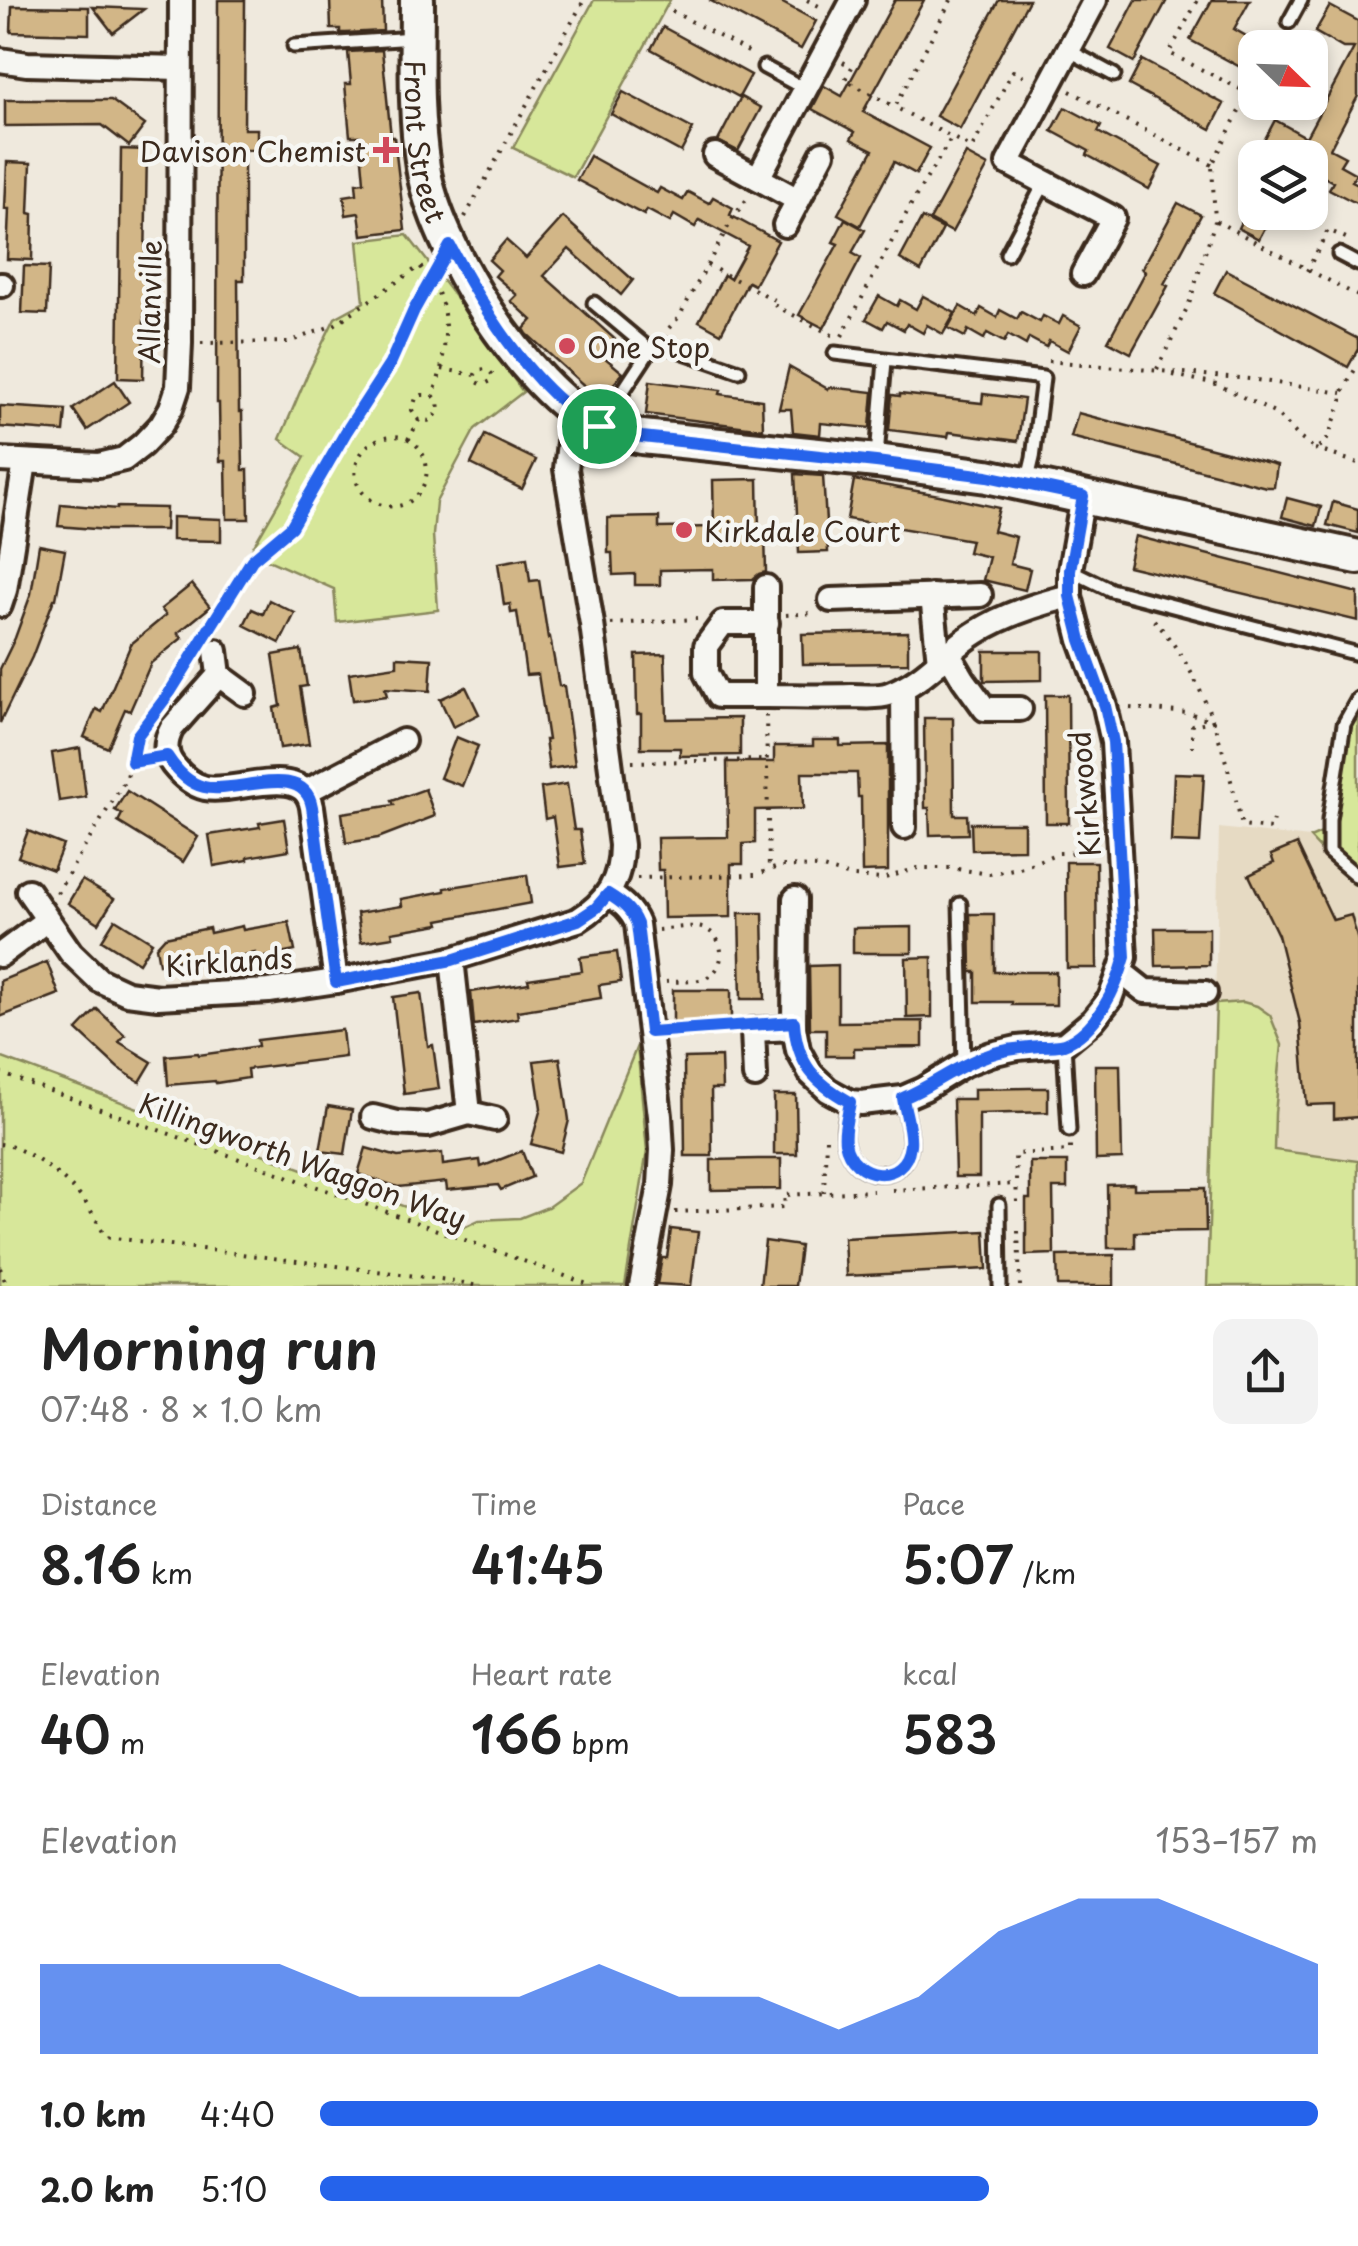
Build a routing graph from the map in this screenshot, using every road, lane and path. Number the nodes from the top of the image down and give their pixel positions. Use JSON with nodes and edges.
{"nodes":[{"id":1,"x":180,"y":0,"type":"edge"},
{"id":2,"x":584,"y":0,"type":"edge"},
{"id":3,"x":853,"y":0,"type":"edge"},
{"id":4,"x":951,"y":0,"type":"edge"},
{"id":5,"x":1095,"y":0,"type":"edge"},
{"id":6,"x":1198,"y":0,"type":"edge"},
{"id":7,"x":1301,"y":0,"type":"edge"},
{"id":8,"x":418,"y":1,"type":"edge"},
{"id":9,"x":672,"y":11,"type":"dead end"},
{"id":10,"x":1290,"y":22,"type":"dead end"},
{"id":11,"x":417,"y":38,"type":"junction"},
{"id":12,"x":294,"y":46,"type":"dead end"},
{"id":13,"x":1068,"y":50,"type":"junction"},
{"id":14,"x":834,"y":58,"type":"dead end"},
{"id":15,"x":0,"y":60,"type":"edge"},
{"id":16,"x":764,"y":67,"type":"joint"},
{"id":17,"x":180,"y":68,"type":"junction"},
{"id":18,"x":1114,"y":75,"type":"dead end"},
{"id":19,"x":1052,"y":81,"type":"junction"},
{"id":20,"x":806,"y":89,"type":"junction"},
{"id":21,"x":894,"y":107,"type":"junction"},
{"id":22,"x":952,"y":137,"type":"junction"},
{"id":23,"x":823,"y":153,"type":"dead end"},
{"id":24,"x":715,"y":155,"type":"dead end"},
{"id":25,"x":1212,"y":165,"type":"junction"},
{"id":26,"x":758,"y":178,"type":"junction"},
{"id":27,"x":1045,"y":182,"type":"junction"},
{"id":28,"x":798,"y":200,"type":"junction"},
{"id":29,"x":1216,"y":220,"type":"junction"},
{"id":30,"x":784,"y":225,"type":"dead end"},
{"id":31,"x":450,"y":246,"type":"junction"},
{"id":32,"x":1006,"y":254,"type":"dead end"},
{"id":33,"x":1339,"y":254,"type":"dead end"},
{"id":34,"x":1358,"y":264,"type":"edge"},
{"id":35,"x":707,"y":265,"type":"junction"},
{"id":36,"x":1083,"y":274,"type":"dead end"},
{"id":37,"x":430,"y":280,"type":"junction"},
{"id":38,"x":1358,"y":296,"type":"edge"},
{"id":39,"x":594,"y":303,"type":"dead end"},
{"id":40,"x":180,"y":344,"type":"junction"},
{"id":41,"x":650,"y":350,"type":"junction"},
{"id":42,"x":835,"y":354,"type":"dead end"},
{"id":43,"x":885,"y":361,"type":"junction"},
{"id":44,"x":1042,"y":361,"type":"dead end"},
{"id":45,"x":1358,"y":364,"type":"edge"},
{"id":46,"x":442,"y":368,"type":"junction"},
{"id":47,"x":739,"y":371,"type":"dead end"},
{"id":48,"x":1156,"y":372,"type":"junction"},
{"id":49,"x":475,"y":375,"type":"dead end"},
{"id":50,"x":1342,"y":393,"type":"junction"},
{"id":51,"x":433,"y":395,"type":"junction"},
{"id":52,"x":419,"y":420,"type":"junction"},
{"id":53,"x":589,"y":421,"type":"junction"},
{"id":54,"x":408,"y":439,"type":"junction"},
{"id":55,"x":1315,"y":448,"type":"junction"},
{"id":56,"x":0,"y":460,"type":"edge"},
{"id":57,"x":25,"y":462,"type":"junction"},
{"id":58,"x":876,"y":462,"type":"junction"},
{"id":59,"x":1358,"y":463,"type":"edge"},
{"id":60,"x":1027,"y":483,"type":"junction"},
{"id":61,"x":1083,"y":496,"type":"junction"},
{"id":62,"x":1358,"y":557,"type":"edge"},
{"id":63,"x":1070,"y":570,"type":"junction"},
{"id":64,"x":766,"y":588,"type":"dead end"},
{"id":65,"x":980,"y":595,"type":"dead end"},
{"id":66,"x":1131,"y":595,"type":"junction"},
{"id":67,"x":932,"y":596,"type":"junction"},
{"id":68,"x":1070,"y":596,"type":"junction"},
{"id":69,"x":830,"y":600,"type":"dead end"},
{"id":70,"x":0,"y":605,"type":"edge"},
{"id":71,"x":767,"y":622,"type":"junction"},
{"id":72,"x":208,"y":653,"type":"junction"},
{"id":73,"x":1358,"y":654,"type":"edge"},
{"id":74,"x":944,"y":657,"type":"junction"},
{"id":75,"x":904,"y":688,"type":"junction"},
{"id":76,"x":245,"y":694,"type":"dead end"},
{"id":77,"x":766,"y":696,"type":"junction"},
{"id":78,"x":1358,"y":699,"type":"edge"},
{"id":79,"x":159,"y":706,"type":"dead end"},
{"id":80,"x":1105,"y":706,"type":"junction"},
{"id":81,"x":1020,"y":709,"type":"dead end"},
{"id":82,"x":149,"y":721,"type":"dead end"},
{"id":83,"x":1214,"y":721,"type":"junction"},
{"id":84,"x":403,"y":741,"type":"dead end"},
{"id":85,"x":1192,"y":747,"type":"dead end"},
{"id":86,"x":148,"y":759,"type":"junction"},
{"id":87,"x":767,"y":760,"type":"junction"},
{"id":88,"x":610,"y":762,"type":"junction"},
{"id":89,"x":307,"y":791,"type":"junction"},
{"id":90,"x":1273,"y":820,"type":"dead end"},
{"id":91,"x":904,"y":827,"type":"dead end"},
{"id":92,"x":1120,"y":852,"type":"junction"},
{"id":93,"x":769,"y":871,"type":"junction"},
{"id":94,"x":1358,"y":877,"type":"edge"},
{"id":95,"x":613,"y":886,"type":"junction"},
{"id":96,"x":28,"y":891,"type":"dead end"},
{"id":97,"x":794,"y":900,"type":"dead end"},
{"id":98,"x":960,"y":904,"type":"dead end"},
{"id":99,"x":47,"y":920,"type":"junction"},
{"id":100,"x":638,"y":931,"type":"junction"},
{"id":101,"x":0,"y":955,"type":"edge"},
{"id":102,"x":452,"y":960,"type":"junction"},
{"id":103,"x":1121,"y":972,"type":"junction"},
{"id":104,"x":336,"y":982,"type":"junction"},
{"id":105,"x":644,"y":983,"type":"junction"},
{"id":106,"x":1206,"y":994,"type":"dead end"},
{"id":107,"x":742,"y":1026,"type":"dead end"},
{"id":108,"x":794,"y":1028,"type":"junction"},
{"id":109,"x":650,"y":1032,"type":"junction"},
{"id":110,"x":1064,"y":1044,"type":"junction"},
{"id":111,"x":964,"y":1064,"type":"junction"},
{"id":112,"x":0,"y":1072,"type":"edge"},
{"id":113,"x":755,"y":1076,"type":"dead end"},
{"id":114,"x":903,"y":1098,"type":"junction"},
{"id":115,"x":850,"y":1102,"type":"junction"},
{"id":116,"x":469,"y":1113,"type":"junction"},
{"id":117,"x":373,"y":1117,"type":"dead end"},
{"id":118,"x":495,"y":1118,"type":"dead end"},
{"id":119,"x":1069,"y":1130,"type":"joint"},
{"id":120,"x":0,"y":1144,"type":"edge"},
{"id":121,"x":1016,"y":1184,"type":"junction"},
{"id":122,"x":1017,"y":1201,"type":"dead end"},
{"id":123,"x":1000,"y":1205,"type":"dead end"},
{"id":124,"x":655,"y":1213,"type":"junction"},
{"id":125,"x":1018,"y":1218,"type":"dead end"},
{"id":126,"x":0,"y":1268,"type":"edge"},
{"id":127,"x":7,"y":1286,"type":"edge"},
{"id":128,"x":477,"y":1286,"type":"edge"},
{"id":129,"x":593,"y":1286,"type":"edge"},
{"id":130,"x":641,"y":1286,"type":"edge"},
{"id":131,"x":1000,"y":1286,"type":"edge"},
{"id":132,"x":1020,"y":1286,"type":"edge"}],
"edges":[{"from":1,"to":17,"type":"street","name":"Allanville"},
{"from":2,"to":31,"type":"path"},
{"from":3,"to":20,"type":"street"},
{"from":4,"to":21,"type":"path"},
{"from":5,"to":13,"type":"street"},
{"from":6,"to":25,"type":"path"},
{"from":7,"to":10,"type":"lane"},
{"from":8,"to":11,"type":"main road","name":"Front Street"},
{"from":9,"to":16,"type":"path"},
{"from":11,"to":12,"type":"lane"},
{"from":11,"to":31,"type":"main road","name":"Front Street"},
{"from":13,"to":18,"type":"lane"},
{"from":13,"to":19,"type":"street"},
{"from":14,"to":21,"type":"path"},
{"from":15,"to":17,"type":"street"},
{"from":16,"to":20,"type":"lane"},
{"from":17,"to":40,"type":"street","name":"Allanville"},
{"from":19,"to":22,"type":"path"},
{"from":19,"to":25,"type":"path"},
{"from":19,"to":27,"type":"street"},
{"from":20,"to":26,"type":"street"},
{"from":21,"to":22,"type":"path"},
{"from":22,"to":35,"type":"path"},
{"from":23,"to":28,"type":"street"},
{"from":24,"to":26,"type":"street"},
{"from":25,"to":29,"type":"path"},
{"from":26,"to":28,"type":"street"},
{"from":26,"to":35,"type":"path"},
{"from":27,"to":32,"type":"lane"},
{"from":27,"to":36,"type":"street"},
{"from":28,"to":30,"type":"street"},
{"from":29,"to":38,"type":"path"},
{"from":29,"to":48,"type":"path"},
{"from":31,"to":37,"type":"path"},
{"from":31,"to":53,"type":"main road","name":"Front Street"},
{"from":33,"to":34,"type":"lane"},
{"from":35,"to":41,"type":"path"},
{"from":37,"to":40,"type":"path"},
{"from":37,"to":46,"type":"path"},
{"from":37,"to":72,"type":"path"},
{"from":39,"to":41,"type":"lane"},
{"from":40,"to":57,"type":"street","name":"Allanville"},
{"from":41,"to":47,"type":"lane"},
{"from":41,"to":53,"type":"lane"},
{"from":42,"to":43,"type":"lane"},
{"from":43,"to":58,"type":"lane"},
{"from":43,"to":60,"type":"lane"},
{"from":44,"to":48,"type":"path"},
{"from":45,"to":50,"type":"path"},
{"from":46,"to":49,"type":"path"},
{"from":46,"to":51,"type":"path"},
{"from":48,"to":50,"type":"path"},
{"from":48,"to":55,"type":"path"},
{"from":50,"to":55,"type":"path"},
{"from":51,"to":52,"type":"path"},
{"from":51,"to":52,"type":"path"},
{"from":52,"to":54,"type":"path"},
{"from":53,"to":58,"type":"main road"},
{"from":53,"to":88,"type":"street"},
{"from":54,"to":54,"type":"path"},
{"from":55,"to":59,"type":"path"},
{"from":56,"to":57,"type":"street","name":"Allanville"},
{"from":57,"to":70,"type":"street"},
{"from":58,"to":60,"type":"main road"},
{"from":60,"to":61,"type":"main road"},
{"from":61,"to":62,"type":"main road"},
{"from":61,"to":63,"type":"street","name":"Kirkwood"},
{"from":63,"to":66,"type":"lane"},
{"from":63,"to":68,"type":"street","name":"Kirkwood"},
{"from":64,"to":71,"type":"street"},
{"from":65,"to":67,"type":"street"},
{"from":66,"to":73,"type":"lane"},
{"from":66,"to":83,"type":"path"},
{"from":67,"to":69,"type":"street"},
{"from":67,"to":74,"type":"street"},
{"from":68,"to":74,"type":"street"},
{"from":68,"to":80,"type":"street","name":"Kirkwood"},
{"from":71,"to":77,"type":"street"},
{"from":71,"to":77,"type":"street"},
{"from":72,"to":76,"type":"street"},
{"from":72,"to":79,"type":"path"},
{"from":72,"to":86,"type":"street"},
{"from":74,"to":75,"type":"street"},
{"from":74,"to":81,"type":"street"},
{"from":75,"to":77,"type":"street"},
{"from":75,"to":91,"type":"street"},
{"from":77,"to":87,"type":"path"},
{"from":78,"to":94,"type":"lane"},
{"from":80,"to":83,"type":"path"},
{"from":80,"to":92,"type":"street","name":"Kirkwood"},
{"from":82,"to":86,"type":"path"},
{"from":83,"to":85,"type":"path"},
{"from":83,"to":90,"type":"path"},
{"from":84,"to":89,"type":"street"},
{"from":86,"to":89,"type":"street"},
{"from":86,"to":99,"type":"path"},
{"from":87,"to":88,"type":"path"},
{"from":87,"to":93,"type":"path"},
{"from":88,"to":95,"type":"street"},
{"from":89,"to":104,"type":"street"},
{"from":92,"to":93,"type":"path"},
{"from":92,"to":103,"type":"street","name":"Kirkwood"},
{"from":93,"to":95,"type":"path"},
{"from":95,"to":100,"type":"street"},
{"from":95,"to":102,"type":"street","name":"Kirklands"},
{"from":96,"to":99,"type":"street","name":"Kirklands"},
{"from":97,"to":108,"type":"street"},
{"from":98,"to":111,"type":"lane"},
{"from":99,"to":101,"type":"street"},
{"from":99,"to":104,"type":"street","name":"Kirklands"},
{"from":100,"to":105,"type":"street"},
{"from":100,"to":105,"type":"path"},
{"from":102,"to":104,"type":"street","name":"Kirklands"},
{"from":102,"to":116,"type":"street"},
{"from":103,"to":106,"type":"street"},
{"from":103,"to":110,"type":"street","name":"Kirkwood"},
{"from":105,"to":109,"type":"street"},
{"from":107,"to":109,"type":"path"},
{"from":108,"to":113,"type":"street"},
{"from":108,"to":115,"type":"street"},
{"from":109,"to":124,"type":"street"},
{"from":110,"to":111,"type":"street"},
{"from":110,"to":119,"type":"lane"},
{"from":111,"to":114,"type":"street"},
{"from":112,"to":129,"type":"path","name":"Killingworth Waggon Way"},
{"from":114,"to":115,"type":"street"},
{"from":114,"to":115,"type":"lane"},
{"from":116,"to":117,"type":"street"},
{"from":116,"to":118,"type":"street"},
{"from":119,"to":121,"type":"path"},
{"from":120,"to":128,"type":"path"},
{"from":121,"to":122,"type":"path"},
{"from":121,"to":124,"type":"path"},
{"from":123,"to":131,"type":"lane"},
{"from":124,"to":130,"type":"street"},
{"from":125,"to":132,"type":"path"},
{"from":126,"to":127,"type":"path"}]}
